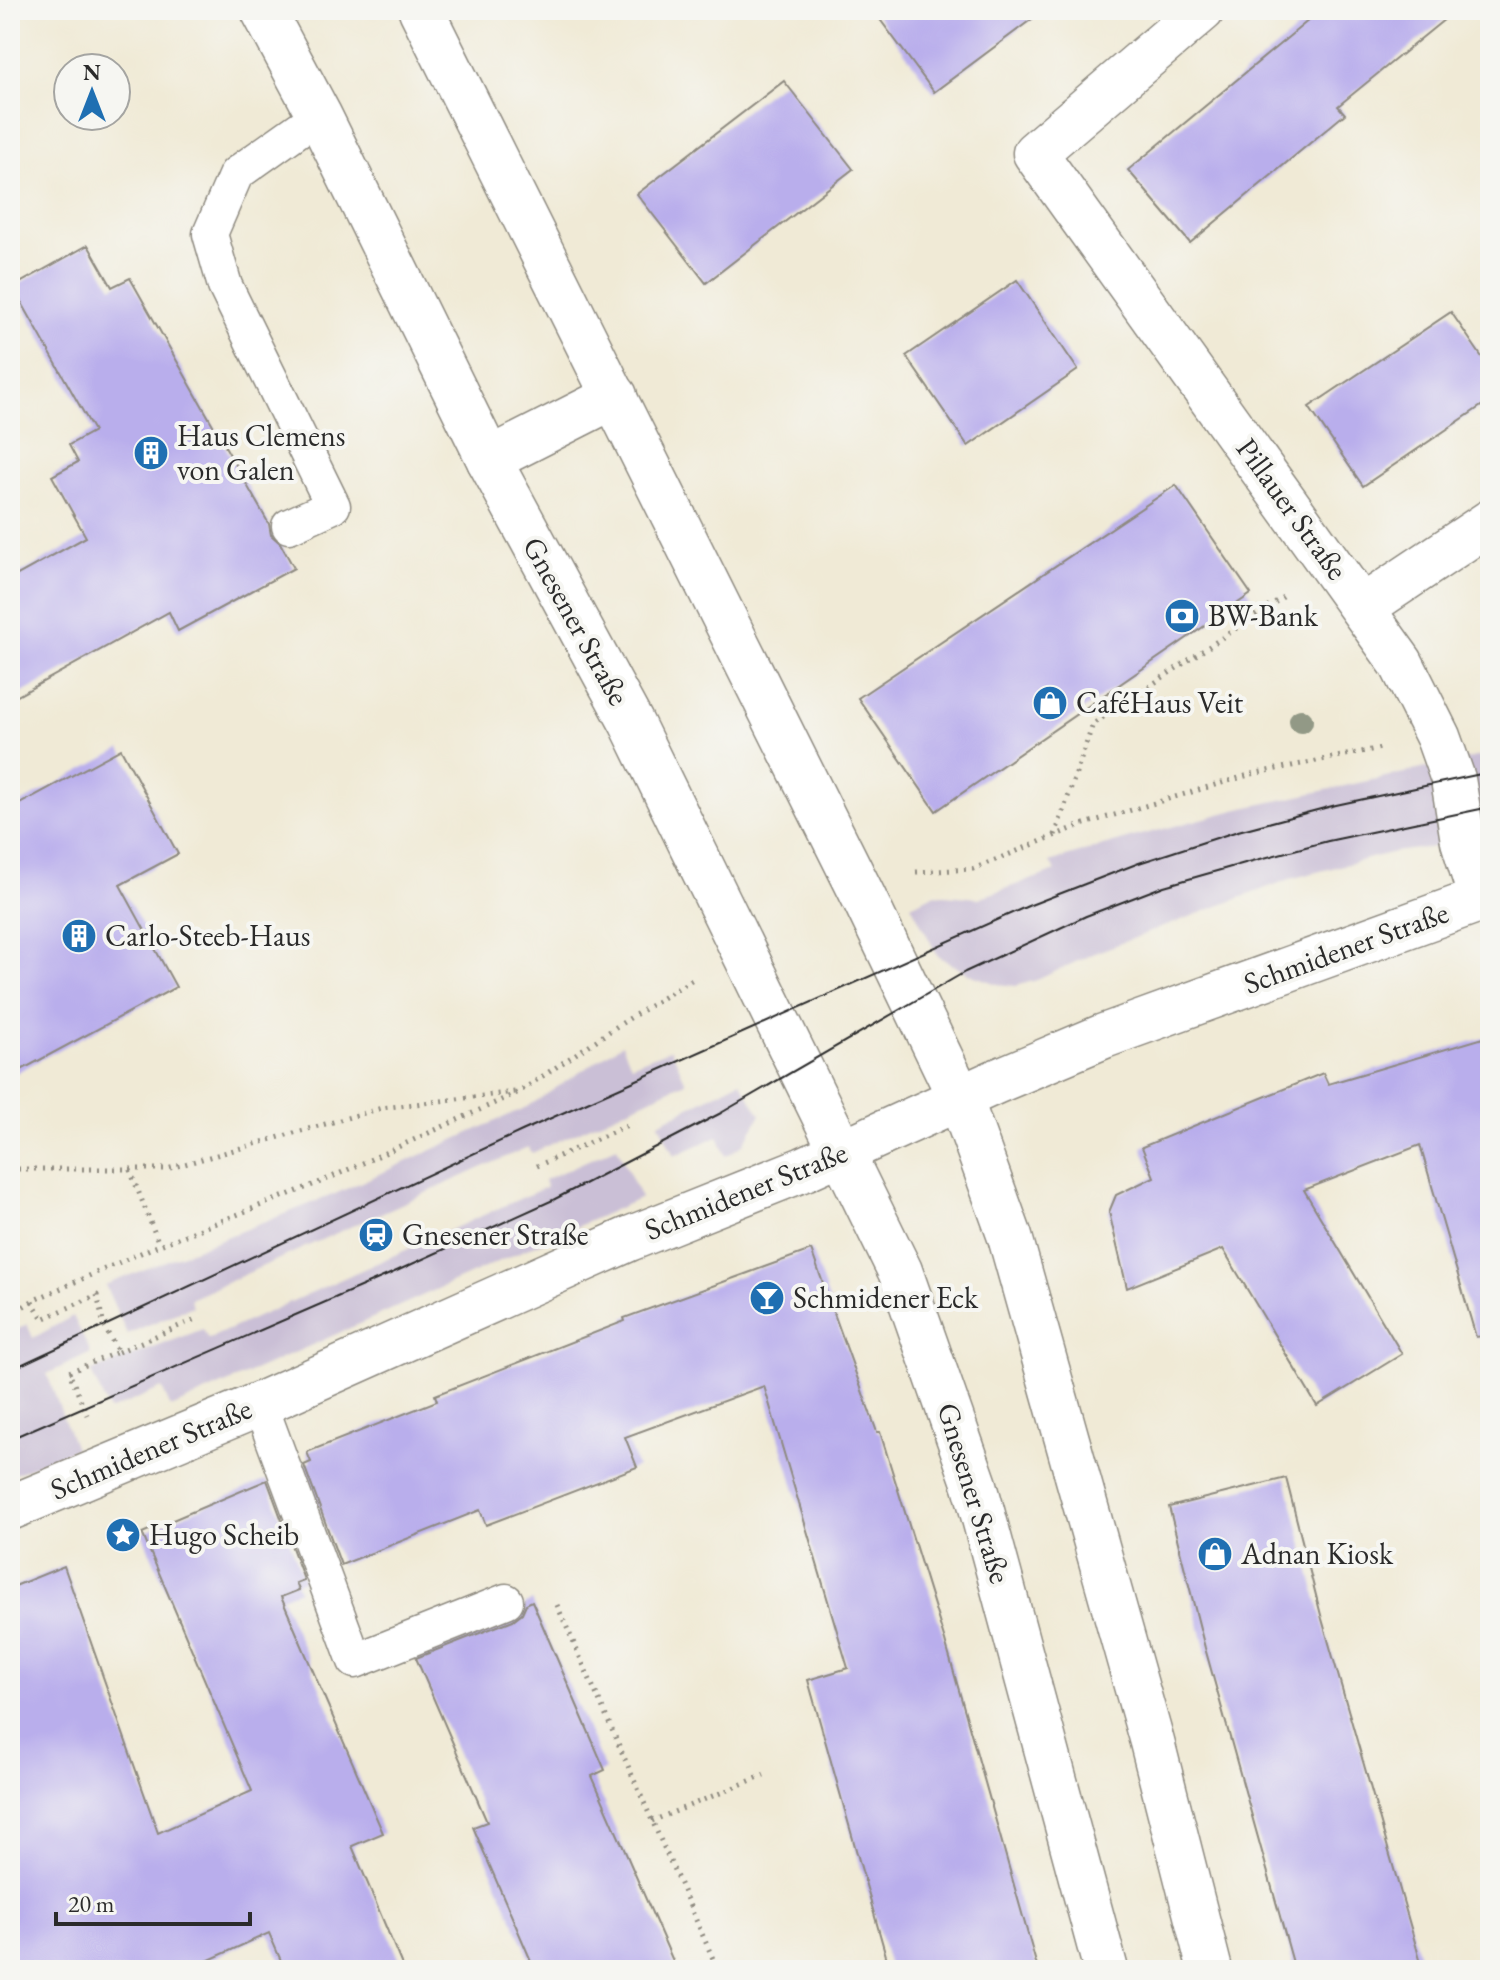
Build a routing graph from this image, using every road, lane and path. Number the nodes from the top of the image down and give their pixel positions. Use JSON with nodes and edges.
{"nodes":[{"id":1,"x":263,"y":10,"type":"edge"},
{"id":2,"x":421,"y":10,"type":"edge"},
{"id":3,"x":1202,"y":10,"type":"edge"},
{"id":4,"x":319,"y":115,"type":"junction"},
{"id":5,"x":615,"y":396,"type":"junction"},
{"id":6,"x":489,"y":460,"type":"junction"},
{"id":7,"x":1490,"y":522,"type":"edge"},
{"id":8,"x":289,"y":526,"type":"dead end"},
{"id":9,"x":1333,"y":565,"type":"junction"},
{"id":10,"x":1363,"y":607,"type":"junction"},
{"id":11,"x":1438,"y":737,"type":"junction"},
{"id":12,"x":1055,"y":836,"type":"junction"},
{"id":13,"x":916,"y":872,"type":"dead end"},
{"id":14,"x":1486,"y":898,"type":"edge"},
{"id":15,"x":698,"y":977,"type":"dead end"},
{"id":16,"x":519,"y":1092,"type":"junction"},
{"id":17,"x":960,"y":1098,"type":"junction"},
{"id":18,"x":630,"y":1124,"type":"dead end"},
{"id":19,"x":841,"y":1152,"type":"junction"},
{"id":20,"x":537,"y":1166,"type":"dead end"},
{"id":21,"x":10,"y":1169,"type":"edge"},
{"id":22,"x":130,"y":1170,"type":"junction"},
{"id":23,"x":159,"y":1244,"type":"junction"},
{"id":24,"x":32,"y":1301,"type":"junction"},
{"id":25,"x":10,"y":1315,"type":"edge"},
{"id":26,"x":198,"y":1318,"type":"dead end"},
{"id":27,"x":118,"y":1352,"type":"junction"},
{"id":28,"x":260,"y":1404,"type":"junction"},
{"id":29,"x":89,"y":1419,"type":"dead end"},
{"id":30,"x":10,"y":1508,"type":"edge"},
{"id":31,"x":554,"y":1597,"type":"dead end"},
{"id":32,"x":506,"y":1601,"type":"dead end"},
{"id":33,"x":764,"y":1775,"type":"dead end"},
{"id":34,"x":652,"y":1821,"type":"junction"},
{"id":35,"x":718,"y":1970,"type":"edge"},
{"id":36,"x":1106,"y":1970,"type":"edge"},
{"id":37,"x":1210,"y":1970,"type":"edge"}],
"edges":[{"from":1,"to":4,"type":"main road","name":"Gnesener Straße"},
{"from":2,"to":5,"type":"main road"},
{"from":3,"to":9,"type":"main road","name":"Pillauer Straße"},
{"from":4,"to":6,"type":"main road","name":"Gnesener Straße"},
{"from":4,"to":8,"type":"lane"},
{"from":5,"to":6,"type":"main road"},
{"from":5,"to":17,"type":"main road"},
{"from":6,"to":19,"type":"main road","name":"Gnesener Straße"},
{"from":7,"to":10,"type":"main road"},
{"from":9,"to":10,"type":"main road","name":"Pillauer Straße"},
{"from":9,"to":12,"type":"path"},
{"from":10,"to":11,"type":"main road","name":"Pillauer Straße"},
{"from":11,"to":12,"type":"path"},
{"from":11,"to":14,"type":"main road","name":"Pillauer Straße"},
{"from":12,"to":13,"type":"path"},
{"from":14,"to":17,"type":"main road","name":"Schmidener Straße"},
{"from":15,"to":16,"type":"path"},
{"from":16,"to":22,"type":"path"},
{"from":16,"to":23,"type":"path"},
{"from":17,"to":19,"type":"main road","name":"Schmidener Straße"},
{"from":17,"to":37,"type":"main road"},
{"from":18,"to":20,"type":"path"},
{"from":19,"to":28,"type":"main road","name":"Schmidener Straße"},
{"from":19,"to":36,"type":"main road","name":"Gnesener Straße"},
{"from":21,"to":22,"type":"path"},
{"from":22,"to":23,"type":"path"},
{"from":23,"to":24,"type":"path"},
{"from":24,"to":25,"type":"path"},
{"from":24,"to":27,"type":"path"},
{"from":26,"to":27,"type":"path"},
{"from":27,"to":29,"type":"path"},
{"from":28,"to":30,"type":"main road","name":"Schmidener Straße"},
{"from":28,"to":32,"type":"lane"},
{"from":31,"to":34,"type":"path"},
{"from":33,"to":34,"type":"path"},
{"from":34,"to":35,"type":"path"}]}
